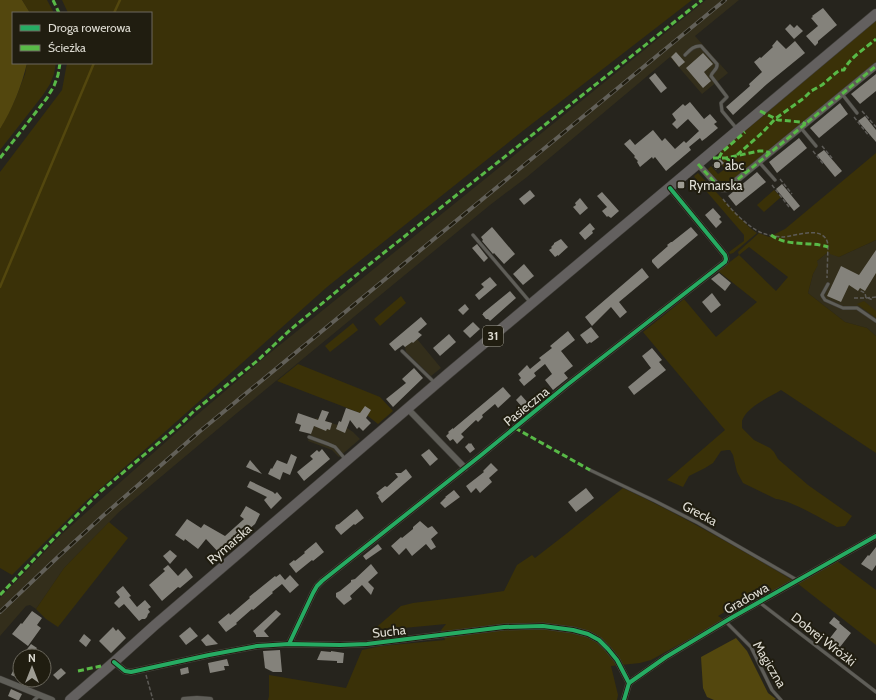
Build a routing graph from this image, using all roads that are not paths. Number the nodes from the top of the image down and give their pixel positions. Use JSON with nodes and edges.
{"nodes":[{"id":1,"x":876,"y":14,"type":"edge"},
{"id":2,"x":685,"y":55,"type":"dead end"},
{"id":3,"x":876,"y":66,"type":"edge"},
{"id":4,"x":842,"y":94,"type":"junction"},
{"id":5,"x":857,"y":113,"type":"dead end"},
{"id":6,"x":801,"y":128,"type":"junction"},
{"id":7,"x":738,"y":130,"type":"junction"},
{"id":8,"x":816,"y":146,"type":"dead end"},
{"id":9,"x":759,"y":162,"type":"junction"},
{"id":10,"x":698,"y":164,"type":"junction"},
{"id":11,"x":775,"y":180,"type":"dead end"},
{"id":12,"x":670,"y":188,"type":"junction"},
{"id":13,"x":473,"y":235,"type":"dead end"},
{"id":14,"x":828,"y":284,"type":"road end"},
{"id":15,"x":531,"y":304,"type":"junction"},
{"id":16,"x":876,"y":321,"type":"edge"},
{"id":17,"x":402,"y":350,"type":"dead end"},
{"id":18,"x":436,"y":384,"type":"junction"},
{"id":19,"x":407,"y":408,"type":"junction"},
{"id":20,"x":309,"y":438,"type":"dead end"},
{"id":21,"x":346,"y":460,"type":"junction"},
{"id":22,"x":465,"y":468,"type":"junction"},
{"id":23,"x":590,"y":470,"type":"dead end"},
{"id":24,"x":876,"y":536,"type":"edge"},
{"id":25,"x":797,"y":580,"type":"junction"},
{"id":26,"x":759,"y":602,"type":"junction"},
{"id":27,"x":725,"y":621,"type":"junction"},
{"id":28,"x":289,"y":644,"type":"junction"},
{"id":29,"x":114,"y":662,"type":"junction"},
{"id":30,"x":0,"y":679,"type":"edge"},
{"id":31,"x":629,"y":682,"type":"junction"},
{"id":32,"x":876,"y":692,"type":"edge"},
{"id":33,"x":40,"y":695,"type":"junction"},
{"id":34,"x":34,"y":700,"type":"edge"},
{"id":35,"x":52,"y":700,"type":"edge"},
{"id":36,"x":70,"y":700,"type":"edge"},
{"id":37,"x":184,"y":700,"type":"edge"},
{"id":38,"x":210,"y":700,"type":"edge"},
{"id":39,"x":624,"y":700,"type":"edge"},
{"id":40,"x":781,"y":700,"type":"edge"}],
"edges":[{"from":1,"to":7,"type":"main road","name":"Rymarska","number":"31"},
{"from":2,"to":7,"type":"lane"},
{"from":3,"to":4,"type":"street"},
{"from":4,"to":5,"type":"lane"},
{"from":4,"to":6,"type":"street"},
{"from":6,"to":8,"type":"lane"},
{"from":6,"to":9,"type":"street"},
{"from":7,"to":10,"type":"main road","name":"Rymarska","number":"31"},
{"from":9,"to":10,"type":"street"},
{"from":9,"to":11,"type":"lane"},
{"from":10,"to":12,"type":"main road","name":"Rymarska","number":"31"},
{"from":12,"to":15,"type":"main road","name":"Rymarska","number":"31"},
{"from":12,"to":22,"type":"street","name":"Pasieczna"},
{"from":13,"to":15,"type":"lane"},
{"from":14,"to":16,"type":"lane"},
{"from":15,"to":18,"type":"main road","name":"Rymarska","number":"31"},
{"from":17,"to":18,"type":"lane"},
{"from":18,"to":19,"type":"main road","name":"Rymarska","number":"31"},
{"from":19,"to":21,"type":"main road","name":"Rymarska","number":"31"},
{"from":19,"to":22,"type":"street"},
{"from":20,"to":21,"type":"lane"},
{"from":21,"to":29,"type":"main road","name":"Rymarska","number":"31"},
{"from":22,"to":28,"type":"street","name":"Pasieczna"},
{"from":23,"to":25,"type":"lane","name":"Grecka"},
{"from":24,"to":25,"type":"street","name":"Gradowa"},
{"from":25,"to":26,"type":"street","name":"Gradowa"},
{"from":26,"to":27,"type":"street","name":"Gradowa"},
{"from":26,"to":32,"type":"lane","name":"Dobrej Wróżki"},
{"from":27,"to":31,"type":"street","name":"Gradowa"},
{"from":27,"to":40,"type":"lane","name":"Magiczna"},
{"from":28,"to":29,"type":"street","name":"Sucha"},
{"from":28,"to":31,"type":"street","name":"Sucha"},
{"from":29,"to":36,"type":"main road","name":"Rymarska","number":"31"},
{"from":30,"to":33,"type":"street"},
{"from":31,"to":39,"type":"street"},
{"from":33,"to":34,"type":"lane"},
{"from":33,"to":35,"type":"street"},
{"from":37,"to":38,"type":"street"}]}
